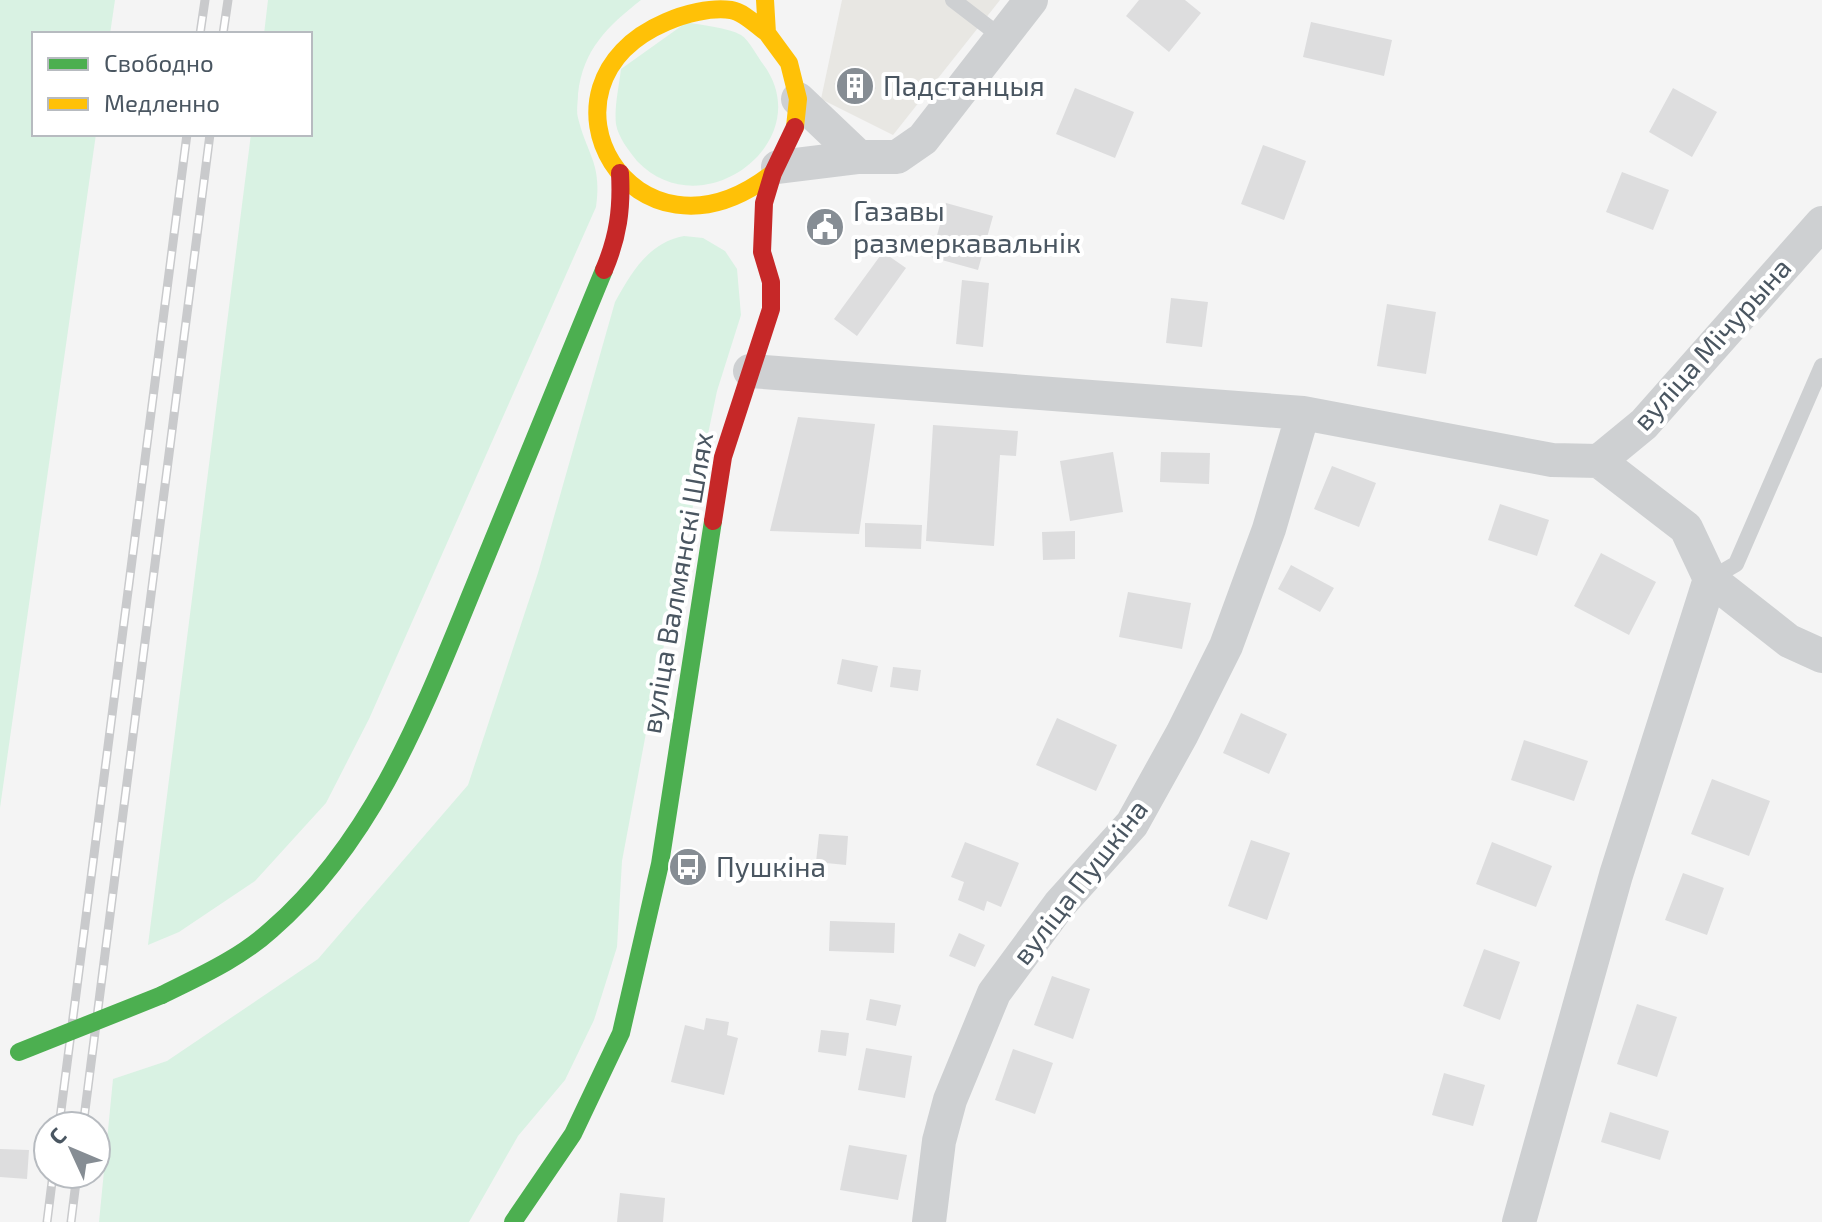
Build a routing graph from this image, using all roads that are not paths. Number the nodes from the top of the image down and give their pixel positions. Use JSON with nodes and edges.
{"nodes":[{"id":1,"x":765,"y":0,"type":"edge"},
{"id":2,"x":953,"y":0,"type":"edge"},
{"id":3,"x":1031,"y":0,"type":"edge"},
{"id":4,"x":693,"y":2,"type":"edge"},
{"id":5,"x":767,"y":33,"type":"junction"},
{"id":6,"x":1000,"y":36,"type":"junction"},
{"id":7,"x":798,"y":99,"type":"junction"},
{"id":8,"x":859,"y":157,"type":"junction"},
{"id":9,"x":775,"y":170,"type":"junction"},
{"id":10,"x":620,"y":173,"type":"junction"},
{"id":11,"x":675,"y":206,"type":"junction"},
{"id":12,"x":702,"y":207,"type":"junction"},
{"id":13,"x":728,"y":220,"type":"dead end"},
{"id":14,"x":1822,"y":223,"type":"edge"},
{"id":15,"x":745,"y":235,"type":"dead end"},
{"id":16,"x":617,"y":239,"type":"junction"},
{"id":17,"x":762,"y":252,"type":"junction"},
{"id":18,"x":1822,"y":366,"type":"edge"},
{"id":19,"x":750,"y":371,"type":"junction"},
{"id":20,"x":1303,"y":413,"type":"junction"},
{"id":21,"x":1599,"y":461,"type":"junction"},
{"id":22,"x":1710,"y":579,"type":"junction"},
{"id":23,"x":1822,"y":656,"type":"edge"},
{"id":24,"x":0,"y":1060,"type":"edge"},
{"id":25,"x":513,"y":1222,"type":"edge"},
{"id":26,"x":929,"y":1222,"type":"edge"},
{"id":27,"x":1519,"y":1222,"type":"edge"}],
"edges":[{"from":1,"to":5,"type":"main road"},
{"from":2,"to":6,"type":"lane"},
{"from":3,"to":6,"type":"street"},
{"from":4,"to":5,"type":"main road"},
{"from":4,"to":10,"type":"main road"},
{"from":5,"to":7,"type":"main road","name":"вуліца Валмянскі Шлях"},
{"from":6,"to":8,"type":"street"},
{"from":7,"to":8,"type":"street"},
{"from":7,"to":9,"type":"main road","name":"вуліца Валмянскі Шлях"},
{"from":8,"to":9,"type":"street"},
{"from":9,"to":12,"type":"main road"},
{"from":9,"to":17,"type":"main road","name":"вуліца Валмянскі Шлях"},
{"from":10,"to":11,"type":"main road"},
{"from":10,"to":16,"type":"main road"},
{"from":11,"to":12,"type":"main road"},
{"from":11,"to":16,"type":"main road"},
{"from":12,"to":13,"type":"main road"},
{"from":14,"to":21,"type":"street","name":"вуліца Мічурына"},
{"from":15,"to":17,"type":"main road"},
{"from":16,"to":24,"type":"main road","bridge":true},
{"from":17,"to":19,"type":"main road","name":"вуліца Валмянскі Шлях"},
{"from":18,"to":22,"type":"lane"},
{"from":19,"to":20,"type":"street"},
{"from":19,"to":25,"type":"main road","name":"вуліца Валмянскі Шлях"},
{"from":20,"to":21,"type":"street"},
{"from":20,"to":26,"type":"street","name":"вуліца Пушкіна"},
{"from":21,"to":22,"type":"street"},
{"from":22,"to":23,"type":"street"},
{"from":22,"to":27,"type":"street"}]}
